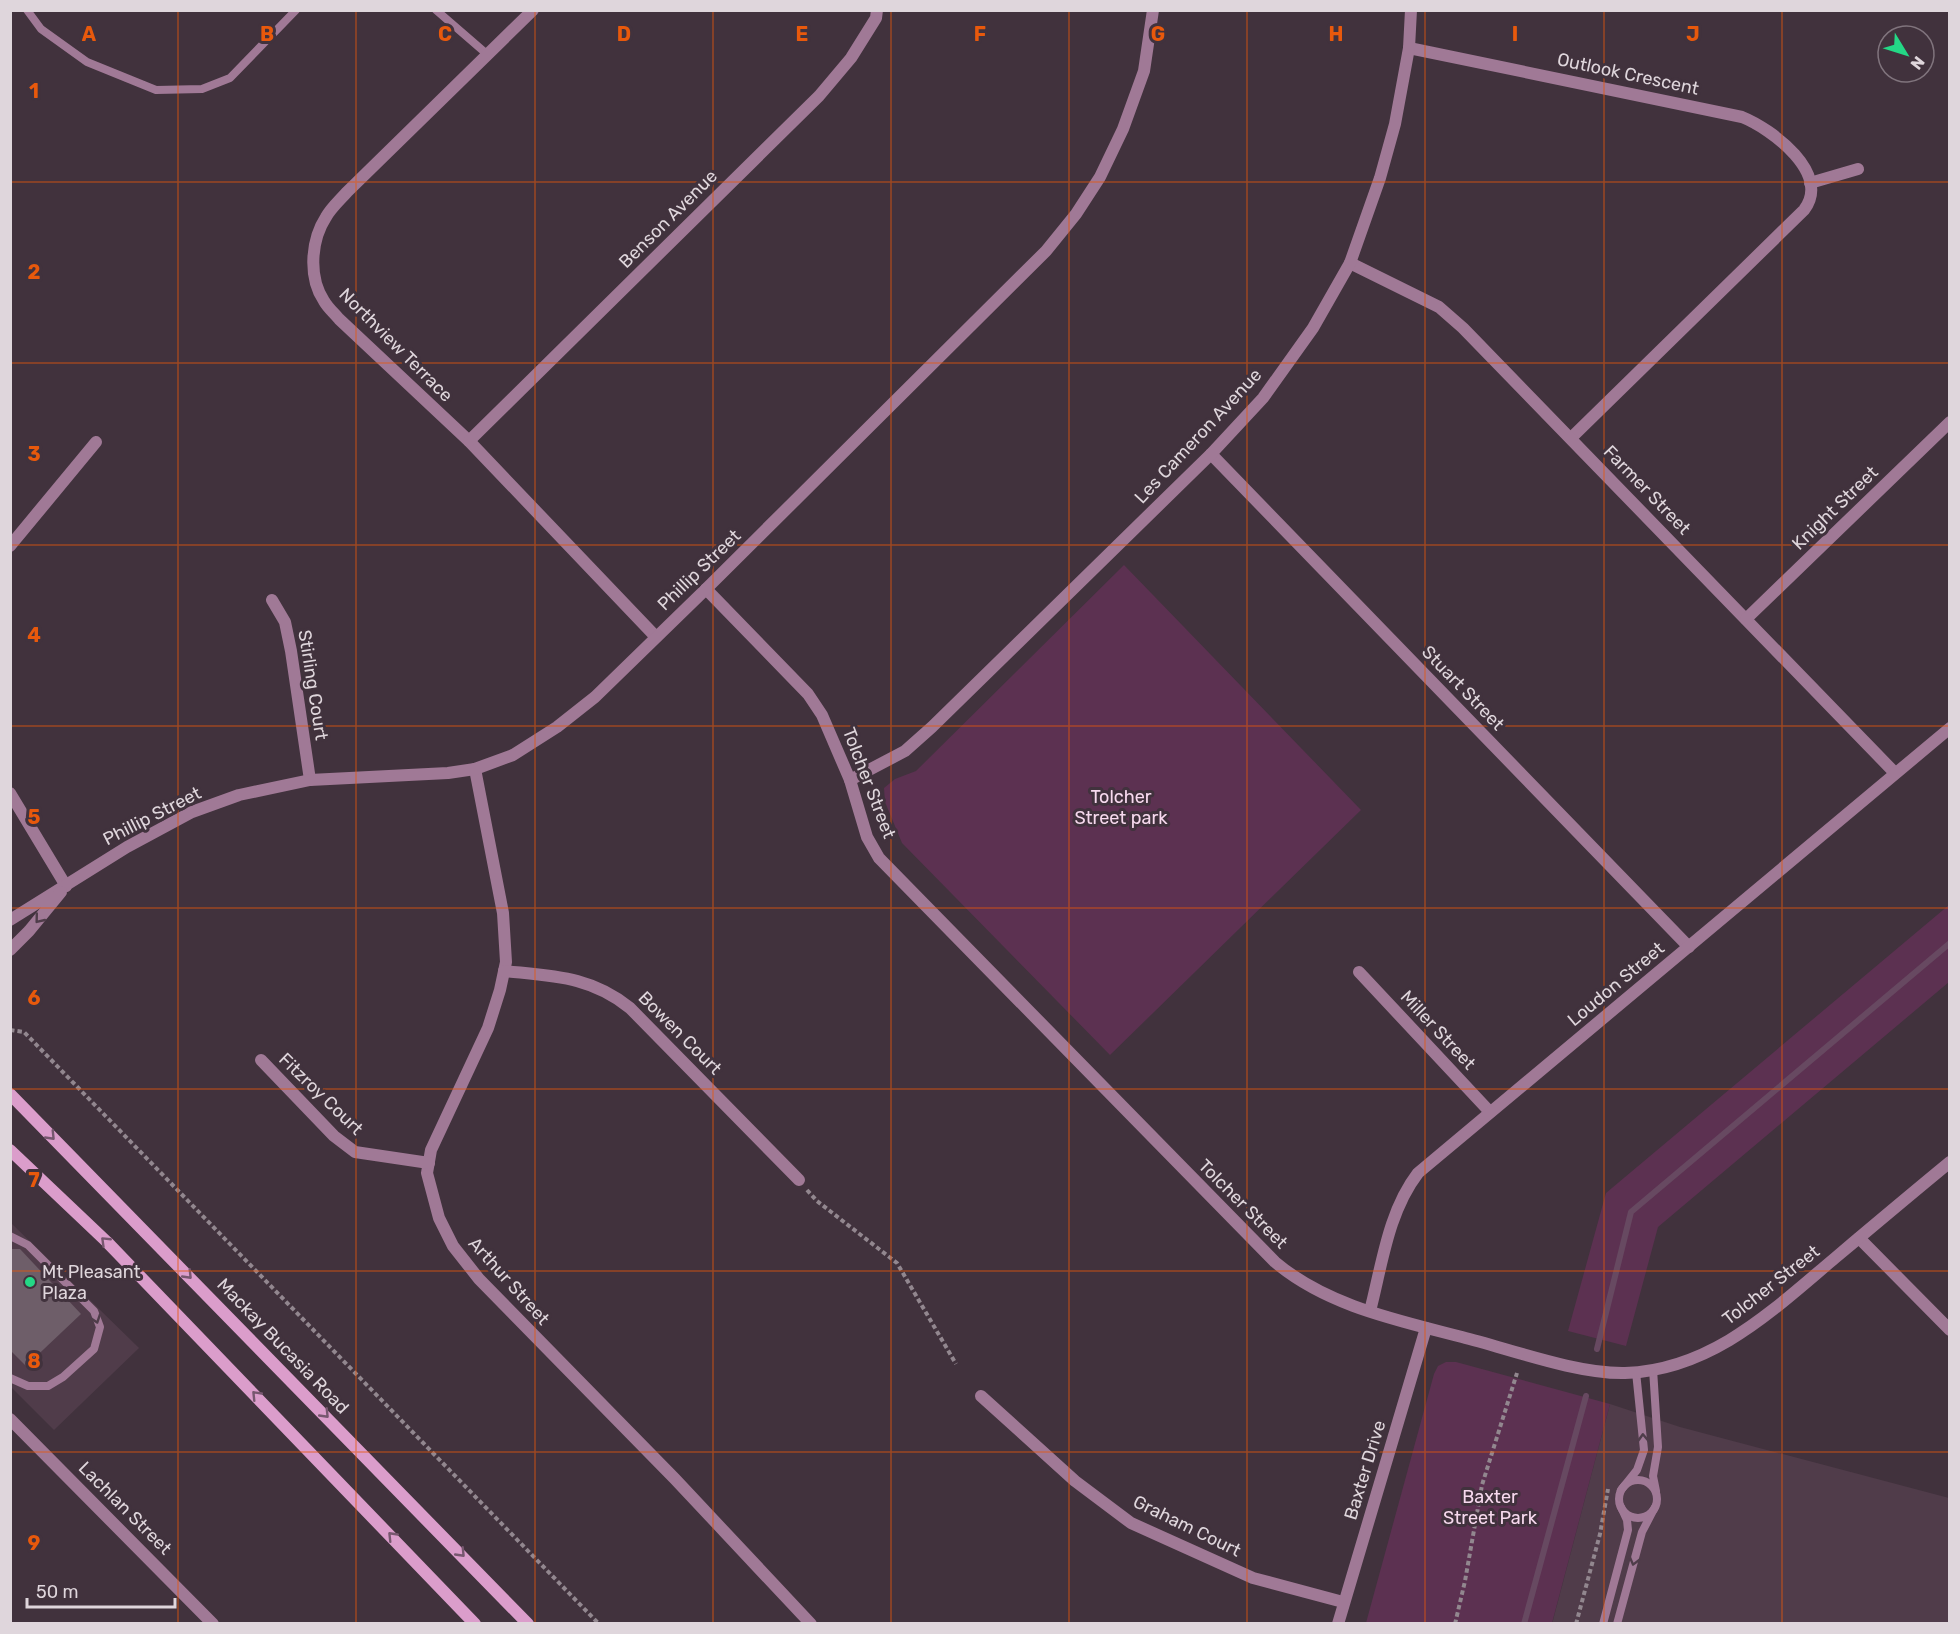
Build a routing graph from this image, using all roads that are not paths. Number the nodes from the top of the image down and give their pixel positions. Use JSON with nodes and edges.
{"nodes":[{"id":1,"x":27,"y":10,"type":"edge"},
{"id":2,"x":296,"y":10,"type":"edge"},
{"id":3,"x":436,"y":10,"type":"edge"},
{"id":4,"x":533,"y":10,"type":"edge"},
{"id":5,"x":877,"y":10,"type":"edge"},
{"id":6,"x":1153,"y":10,"type":"edge"},
{"id":7,"x":1411,"y":10,"type":"edge"},
{"id":8,"x":1409,"y":48,"type":"junction"},
{"id":9,"x":488,"y":55,"type":"junction"},
{"id":10,"x":1858,"y":169,"type":"dead end"},
{"id":11,"x":1810,"y":183,"type":"junction"},
{"id":12,"x":1350,"y":263,"type":"junction"},
{"id":13,"x":1950,"y":422,"type":"edge"},
{"id":14,"x":1571,"y":438,"type":"junction"},
{"id":15,"x":469,"y":441,"type":"junction"},
{"id":16,"x":96,"y":442,"type":"dead end"},
{"id":17,"x":1211,"y":453,"type":"junction"},
{"id":18,"x":10,"y":546,"type":"edge"},
{"id":19,"x":706,"y":589,"type":"junction"},
{"id":20,"x":272,"y":600,"type":"dead end"},
{"id":21,"x":1746,"y":619,"type":"junction"},
{"id":22,"x":656,"y":637,"type":"junction"},
{"id":23,"x":1950,"y":728,"type":"edge"},
{"id":24,"x":475,"y":769,"type":"junction"},
{"id":25,"x":1895,"y":773,"type":"junction"},
{"id":26,"x":310,"y":780,"type":"junction"},
{"id":27,"x":850,"y":780,"type":"junction"},
{"id":28,"x":10,"y":793,"type":"edge"},
{"id":29,"x":66,"y":886,"type":"junction"},
{"id":30,"x":10,"y":920,"type":"edge"},
{"id":31,"x":1689,"y":947,"type":"junction"},
{"id":32,"x":10,"y":950,"type":"edge"},
{"id":33,"x":504,"y":971,"type":"junction"},
{"id":34,"x":1359,"y":972,"type":"dead end"},
{"id":35,"x":261,"y":1060,"type":"dead end"},
{"id":36,"x":10,"y":1094,"type":"edge"},
{"id":37,"x":1490,"y":1112,"type":"junction"},
{"id":38,"x":10,"y":1150,"type":"edge"},
{"id":39,"x":10,"y":1154,"type":"edge"},
{"id":40,"x":1950,"y":1162,"type":"edge"},
{"id":41,"x":429,"y":1163,"type":"junction"},
{"id":42,"x":26,"y":1165,"type":"junction"},
{"id":43,"x":799,"y":1180,"type":"road end"},
{"id":44,"x":10,"y":1236,"type":"edge"},
{"id":45,"x":1859,"y":1238,"type":"junction"},
{"id":46,"x":1370,"y":1311,"type":"junction"},
{"id":47,"x":1426,"y":1328,"type":"junction"},
{"id":48,"x":1950,"y":1330,"type":"edge"},
{"id":49,"x":1653,"y":1369,"type":"junction"},
{"id":50,"x":1636,"y":1372,"type":"junction"},
{"id":51,"x":10,"y":1378,"type":"edge"},
{"id":52,"x":981,"y":1396,"type":"dead end"},
{"id":53,"x":10,"y":1419,"type":"edge"},
{"id":54,"x":1621,"y":1490,"type":"junction"},
{"id":55,"x":1656,"y":1491,"type":"junction"},
{"id":56,"x":1621,"y":1507,"type":"junction"},
{"id":57,"x":1655,"y":1507,"type":"junction"},
{"id":58,"x":1343,"y":1602,"type":"junction"},
{"id":59,"x":213,"y":1623,"type":"edge"},
{"id":60,"x":476,"y":1623,"type":"edge"},
{"id":61,"x":528,"y":1623,"type":"edge"},
{"id":62,"x":811,"y":1623,"type":"edge"},
{"id":63,"x":1338,"y":1623,"type":"edge"},
{"id":64,"x":1603,"y":1623,"type":"edge"},
{"id":65,"x":1617,"y":1623,"type":"edge"}],
"edges":[{"from":1,"to":2,"type":"lane"},
{"from":3,"to":9,"type":"lane"},
{"from":4,"to":9,"type":"street","name":"Northview Terrace"},
{"from":5,"to":15,"type":"street","name":"Benson Avenue"},
{"from":6,"to":19,"type":"street","name":"Phillip Street"},
{"from":7,"to":8,"type":"street","name":"Les Cameron Avenue"},
{"from":8,"to":11,"type":"street","name":"Outlook Crescent"},
{"from":8,"to":12,"type":"street","name":"Les Cameron Avenue"},
{"from":9,"to":15,"type":"street","name":"Northview Terrace"},
{"from":10,"to":11,"type":"street"},
{"from":11,"to":14,"type":"street"},
{"from":12,"to":14,"type":"street","name":"Farmer Street"},
{"from":12,"to":17,"type":"street","name":"Les Cameron Avenue"},
{"from":13,"to":21,"type":"street","name":"Knight Street"},
{"from":14,"to":21,"type":"street","name":"Farmer Street"},
{"from":15,"to":22,"type":"street","name":"Northview Terrace"},
{"from":16,"to":18,"type":"street"},
{"from":17,"to":27,"type":"street","name":"Les Cameron Avenue"},
{"from":17,"to":31,"type":"street","name":"Stuart Street"},
{"from":19,"to":22,"type":"street","name":"Phillip Street"},
{"from":19,"to":27,"type":"street","name":"Tolcher Street"},
{"from":20,"to":26,"type":"street","name":"Stirling Court"},
{"from":21,"to":25,"type":"street","name":"Farmer Street"},
{"from":22,"to":24,"type":"street","name":"Phillip Street"},
{"from":23,"to":25,"type":"street","name":"Loudon Street"},
{"from":24,"to":26,"type":"street","name":"Phillip Street"},
{"from":24,"to":33,"type":"street","name":"Arthur Street"},
{"from":25,"to":31,"type":"street","name":"Loudon Street"},
{"from":26,"to":29,"type":"street","name":"Phillip Street"},
{"from":27,"to":46,"type":"street","name":"Tolcher Street"},
{"from":28,"to":29,"type":"street"},
{"from":29,"to":30,"type":"street","name":"Phillip Street"},
{"from":29,"to":32,"type":"street","name":"Phillip Street","one_way":true},
{"from":31,"to":37,"type":"street","name":"Loudon Street"},
{"from":33,"to":41,"type":"street","name":"Arthur Street"},
{"from":33,"to":43,"type":"street","name":"Bowen Court"},
{"from":34,"to":37,"type":"street","name":"Miller Street"},
{"from":35,"to":41,"type":"street","name":"Fitzroy Court"},
{"from":36,"to":61,"type":"main road","name":"Mackay Bucasia Road","one_way":true},
{"from":37,"to":46,"type":"street","name":"Loudon Street"},
{"from":38,"to":42,"type":"main road"},
{"from":39,"to":42,"type":"street"},
{"from":40,"to":45,"type":"street","name":"Tolcher Street"},
{"from":41,"to":62,"type":"street","name":"Arthur Street"},
{"from":60,"to":42,"type":"main road","one_way":true},
{"from":44,"to":51,"type":"lane","one_way":true},
{"from":45,"to":48,"type":"street"},
{"from":45,"to":49,"type":"street","name":"Tolcher Street"},
{"from":46,"to":47,"type":"street","name":"Tolcher Street"},
{"from":47,"to":50,"type":"street","name":"Tolcher Street"},
{"from":47,"to":58,"type":"street","name":"Baxter Drive"},
{"from":49,"to":50,"type":"street","name":"Tolcher Street"},
{"from":49,"to":55,"type":"lane"},
{"from":54,"to":50,"type":"lane","one_way":true},
{"from":52,"to":58,"type":"street","name":"Graham Court"},
{"from":53,"to":59,"type":"street","name":"Lachlan Street"},
{"from":54,"to":55,"type":"lane"},
{"from":54,"to":56,"type":"lane"},
{"from":55,"to":57,"type":"lane"},
{"from":56,"to":57,"type":"lane"},
{"from":56,"to":64,"type":"lane"},
{"from":57,"to":65,"type":"lane","one_way":true},
{"from":58,"to":63,"type":"street","name":"Baxter Drive"}]}
